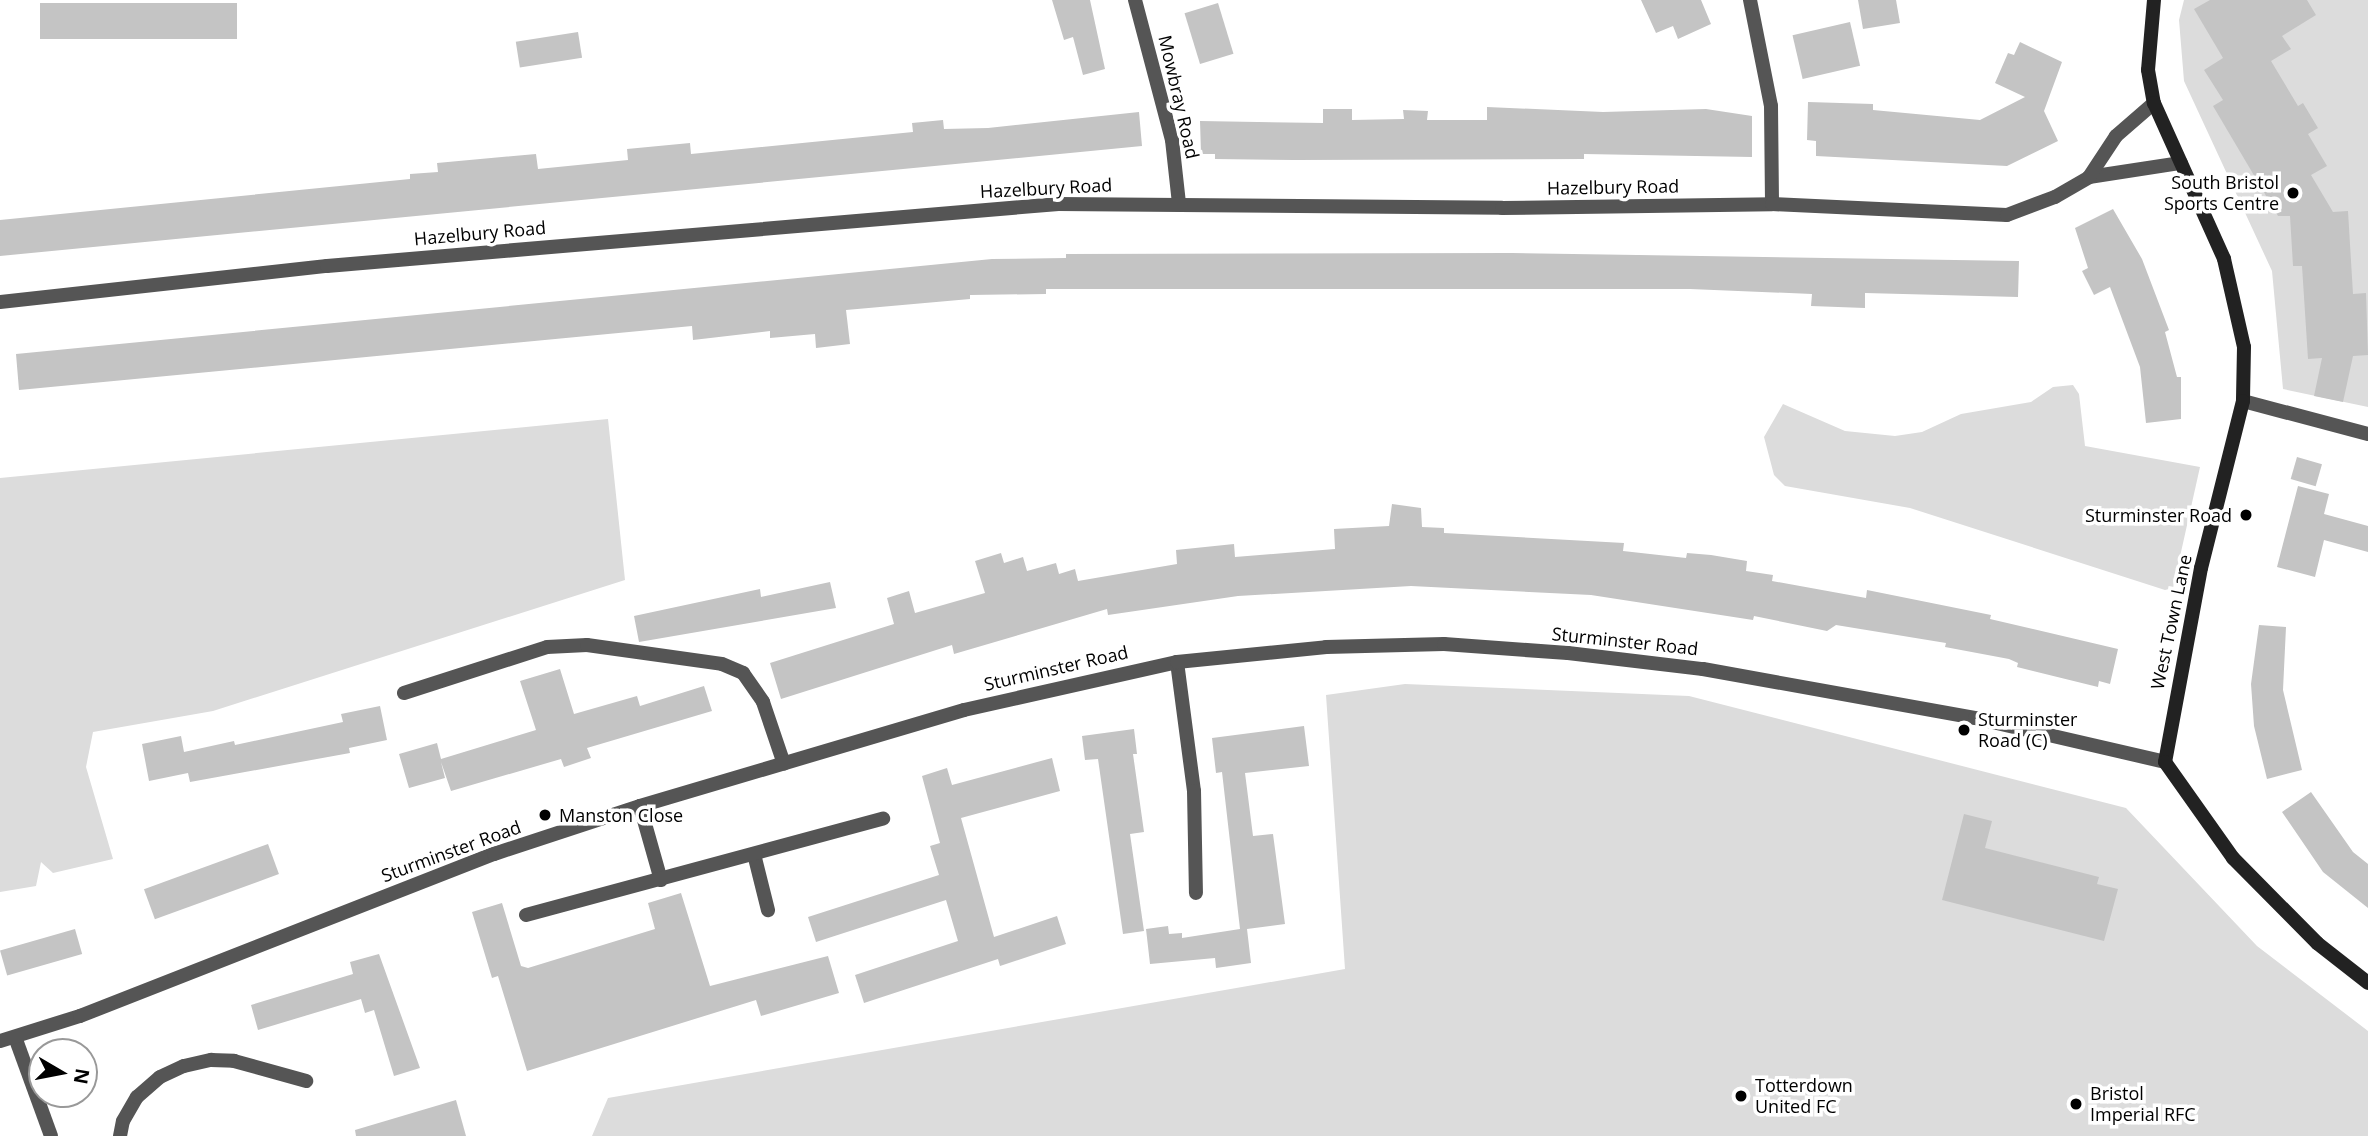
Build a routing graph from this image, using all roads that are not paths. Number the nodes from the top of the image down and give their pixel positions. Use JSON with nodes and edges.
{"nodes":[{"id":1,"x":1135,"y":0,"type":"edge"},
{"id":2,"x":1750,"y":0,"type":"edge"},
{"id":3,"x":2154,"y":0,"type":"edge"},
{"id":4,"x":2154,"y":103,"type":"junction"},
{"id":5,"x":2181,"y":163,"type":"junction"},
{"id":6,"x":2089,"y":177,"type":"junction"},
{"id":7,"x":1180,"y":203,"type":"junction"},
{"id":8,"x":1772,"y":204,"type":"junction"},
{"id":9,"x":0,"y":302,"type":"edge"},
{"id":10,"x":2243,"y":401,"type":"junction"},
{"id":11,"x":2368,"y":434,"type":"edge"},
{"id":12,"x":1177,"y":662,"type":"junction"},
{"id":13,"x":404,"y":693,"type":"dead end"},
{"id":14,"x":2165,"y":762,"type":"junction"},
{"id":15,"x":785,"y":764,"type":"junction"},
{"id":16,"x":640,"y":806,"type":"junction"},
{"id":17,"x":883,"y":819,"type":"dead end"},
{"id":18,"x":754,"y":854,"type":"junction"},
{"id":19,"x":661,"y":880,"type":"junction"},
{"id":20,"x":1196,"y":893,"type":"dead end"},
{"id":21,"x":768,"y":910,"type":"dead end"},
{"id":22,"x":527,"y":915,"type":"dead end"},
{"id":23,"x":2368,"y":983,"type":"edge"},
{"id":24,"x":15,"y":1037,"type":"junction"},
{"id":25,"x":0,"y":1041,"type":"edge"},
{"id":26,"x":306,"y":1081,"type":"dead end"},
{"id":27,"x":51,"y":1136,"type":"edge"},
{"id":28,"x":120,"y":1136,"type":"edge"}],
"edges":[{"from":1,"to":7,"type":"street","name":"Mowbray Road"},
{"from":2,"to":8,"type":"street"},
{"from":3,"to":4,"type":"main road","name":"West Town Lane"},
{"from":4,"to":5,"type":"main road","name":"West Town Lane"},
{"from":4,"to":6,"type":"street","name":"Hazelbury Road"},
{"from":5,"to":6,"type":"street","name":"Hazelbury Road"},
{"from":5,"to":10,"type":"main road","name":"West Town Lane"},
{"from":6,"to":8,"type":"street","name":"Hazelbury Road"},
{"from":7,"to":8,"type":"street","name":"Hazelbury Road"},
{"from":7,"to":9,"type":"street","name":"Hazelbury Road"},
{"from":10,"to":11,"type":"street"},
{"from":10,"to":14,"type":"main road","name":"West Town Lane"},
{"from":12,"to":14,"type":"street","name":"Sturminster Road"},
{"from":12,"to":15,"type":"street","name":"Sturminster Road"},
{"from":12,"to":20,"type":"street"},
{"from":13,"to":15,"type":"street"},
{"from":14,"to":23,"type":"main road"},
{"from":15,"to":16,"type":"street","name":"Sturminster Road"},
{"from":16,"to":19,"type":"street"},
{"from":16,"to":24,"type":"street","name":"Sturminster Road"},
{"from":17,"to":18,"type":"street"},
{"from":18,"to":19,"type":"street"},
{"from":18,"to":21,"type":"street"},
{"from":19,"to":22,"type":"street"},
{"from":24,"to":25,"type":"street","name":"Sturminster Road"},
{"from":24,"to":27,"type":"street"},
{"from":26,"to":28,"type":"street"}]}
